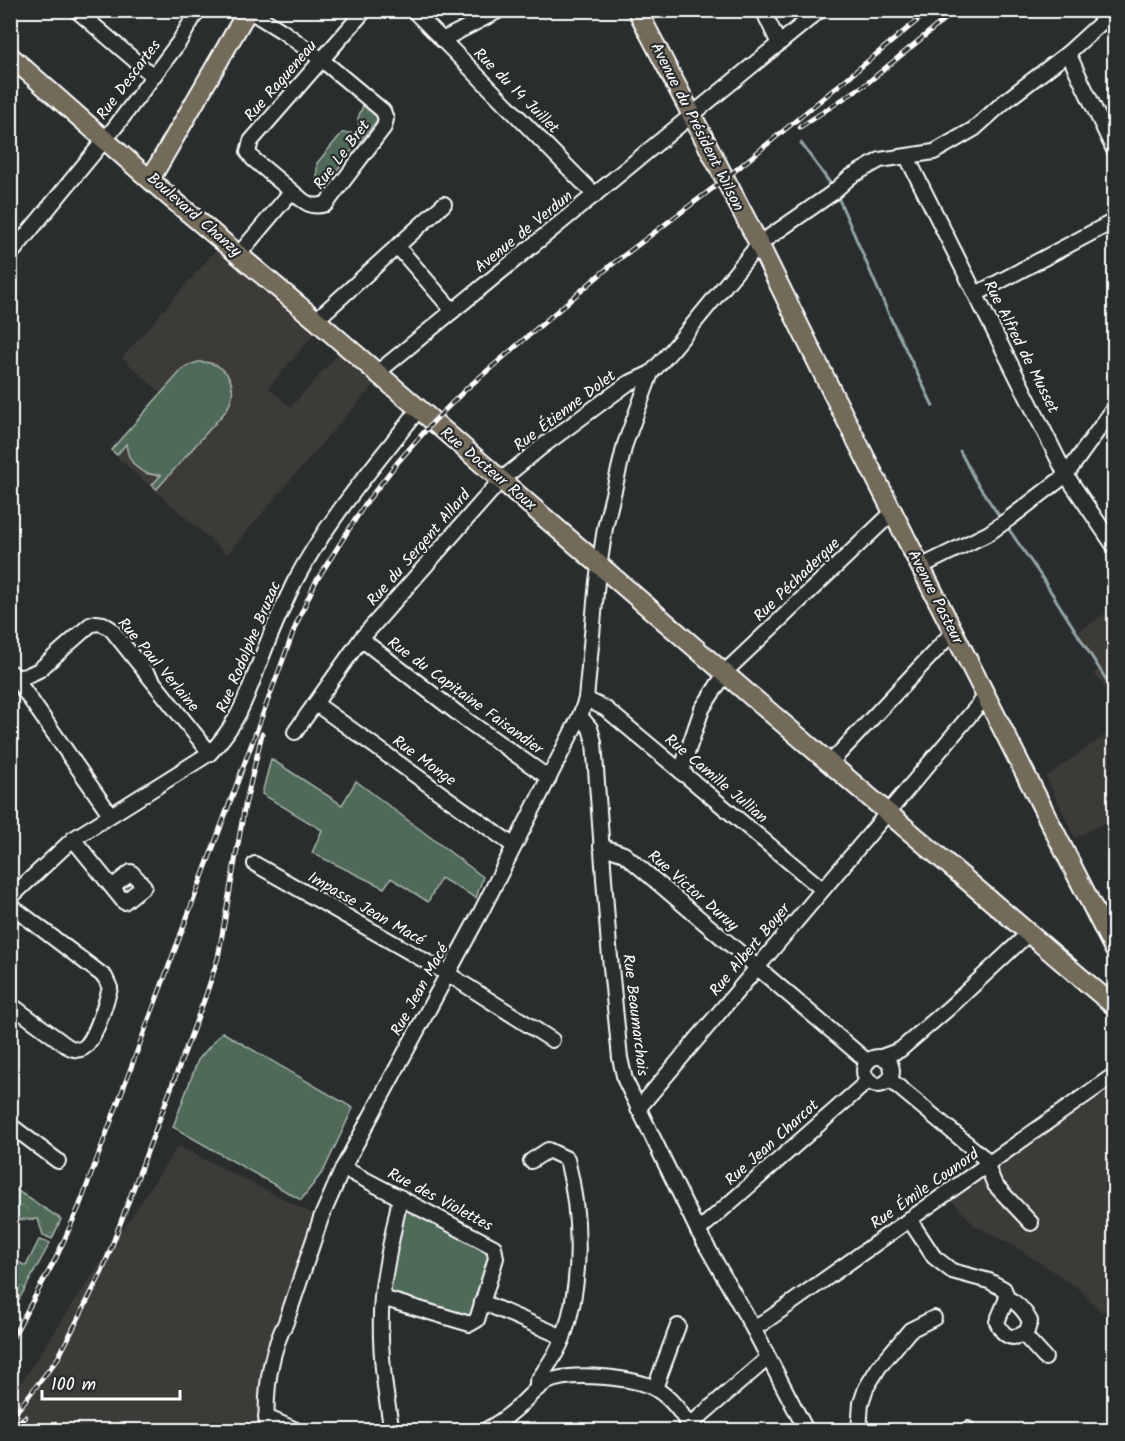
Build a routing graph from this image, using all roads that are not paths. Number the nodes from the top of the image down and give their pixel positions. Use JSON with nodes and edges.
{"nodes":[{"id":1,"x":76,"y":10,"type":"edge"},
{"id":2,"x":198,"y":10,"type":"edge"},
{"id":3,"x":248,"y":10,"type":"edge"},
{"id":4,"x":365,"y":10,"type":"edge"},
{"id":5,"x":413,"y":10,"type":"edge"},
{"id":6,"x":500,"y":10,"type":"edge"},
{"id":7,"x":637,"y":10,"type":"edge"},
{"id":8,"x":763,"y":10,"type":"edge"},
{"id":9,"x":820,"y":10,"type":"edge"},
{"id":10,"x":1114,"y":12,"type":"edge"},
{"id":11,"x":442,"y":40,"type":"junction"},
{"id":12,"x":779,"y":44,"type":"junction"},
{"id":13,"x":1068,"y":53,"type":"junction"},
{"id":14,"x":10,"y":56,"type":"edge"},
{"id":15,"x":322,"y":60,"type":"junction"},
{"id":16,"x":153,"y":76,"type":"junction"},
{"id":17,"x":692,"y":115,"type":"junction"},
{"id":18,"x":105,"y":138,"type":"junction"},
{"id":19,"x":1113,"y":141,"type":"edge"},
{"id":20,"x":907,"y":157,"type":"junction"},
{"id":21,"x":151,"y":178,"type":"junction"},
{"id":22,"x":291,"y":192,"type":"junction"},
{"id":23,"x":595,"y":195,"type":"junction"},
{"id":24,"x":444,"y":204,"type":"dead end"},
{"id":25,"x":1114,"y":221,"type":"edge"},
{"id":26,"x":759,"y":244,"type":"junction"},
{"id":27,"x":397,"y":246,"type":"junction"},
{"id":28,"x":238,"y":254,"type":"junction"},
{"id":29,"x":10,"y":255,"type":"edge"},
{"id":30,"x":976,"y":294,"type":"junction"},
{"id":31,"x":453,"y":311,"type":"junction"},
{"id":32,"x":316,"y":320,"type":"junction"},
{"id":33,"x":377,"y":373,"type":"junction"},
{"id":34,"x":651,"y":374,"type":"junction"},
{"id":35,"x":1114,"y":408,"type":"edge"},
{"id":36,"x":419,"y":409,"type":"junction"},
{"id":37,"x":1066,"y":475,"type":"junction"},
{"id":38,"x":501,"y":480,"type":"junction"},
{"id":39,"x":892,"y":512,"type":"junction"},
{"id":40,"x":1114,"y":546,"type":"edge"},
{"id":41,"x":599,"y":565,"type":"junction"},
{"id":42,"x":920,"y":567,"type":"junction"},
{"id":43,"x":953,"y":632,"type":"junction"},
{"id":44,"x":361,"y":639,"type":"junction"},
{"id":45,"x":725,"y":674,"type":"junction"},
{"id":46,"x":12,"y":676,"type":"edge"},
{"id":47,"x":986,"y":696,"type":"junction"},
{"id":48,"x":586,"y":699,"type":"junction"},
{"id":49,"x":316,"y":704,"type":"junction"},
{"id":50,"x":580,"y":716,"type":"junction"},
{"id":51,"x":295,"y":732,"type":"dead end"},
{"id":52,"x":210,"y":753,"type":"junction"},
{"id":53,"x":830,"y":763,"type":"junction"},
{"id":54,"x":683,"y":774,"type":"junction"},
{"id":55,"x":549,"y":778,"type":"junction"},
{"id":56,"x":887,"y":812,"type":"junction"},
{"id":57,"x":110,"y":814,"type":"junction"},
{"id":58,"x":73,"y":839,"type":"junction"},
{"id":59,"x":514,"y":846,"type":"junction"},
{"id":60,"x":601,"y":846,"type":"junction"},
{"id":61,"x":255,"y":864,"type":"dead end"},
{"id":62,"x":112,"y":887,"type":"dead end"},
{"id":63,"x":822,"y":889,"type":"junction"},
{"id":64,"x":10,"y":898,"type":"edge"},
{"id":65,"x":10,"y":905,"type":"edge"},
{"id":66,"x":1029,"y":933,"type":"junction"},
{"id":67,"x":1114,"y":949,"type":"edge"},
{"id":68,"x":757,"y":967,"type":"junction"},
{"id":69,"x":448,"y":974,"type":"junction"},
{"id":70,"x":10,"y":1004,"type":"edge"},
{"id":71,"x":1114,"y":1006,"type":"edge"},
{"id":72,"x":552,"y":1040,"type":"dead end"},
{"id":73,"x":874,"y":1060,"type":"junction"},
{"id":74,"x":1114,"y":1075,"type":"edge"},
{"id":75,"x":889,"y":1079,"type":"junction"},
{"id":76,"x":869,"y":1080,"type":"junction"},
{"id":77,"x":638,"y":1109,"type":"junction"},
{"id":78,"x":10,"y":1125,"type":"edge"},
{"id":79,"x":58,"y":1161,"type":"dead end"},
{"id":80,"x":531,"y":1161,"type":"dead end"},
{"id":81,"x":987,"y":1167,"type":"junction"},
{"id":82,"x":343,"y":1168,"type":"junction"},
{"id":83,"x":400,"y":1197,"type":"junction"},
{"id":84,"x":909,"y":1220,"type":"junction"},
{"id":85,"x":1031,"y":1223,"type":"dead end"},
{"id":86,"x":698,"y":1231,"type":"junction"},
{"id":87,"x":382,"y":1298,"type":"junction"},
{"id":88,"x":1007,"y":1298,"type":"junction"},
{"id":89,"x":482,"y":1302,"type":"junction"},
{"id":90,"x":934,"y":1318,"type":"dead end"},
{"id":91,"x":678,"y":1326,"type":"dead end"},
{"id":92,"x":753,"y":1328,"type":"junction"},
{"id":93,"x":1023,"y":1334,"type":"junction"},
{"id":94,"x":561,"y":1342,"type":"junction"},
{"id":95,"x":768,"y":1358,"type":"junction"},
{"id":96,"x":1045,"y":1358,"type":"dead end"},
{"id":97,"x":547,"y":1376,"type":"junction"},
{"id":98,"x":575,"y":1377,"type":"junction"},
{"id":99,"x":655,"y":1389,"type":"junction"},
{"id":100,"x":266,"y":1424,"type":"edge"},
{"id":101,"x":688,"y":1429,"type":"edge"},
{"id":102,"x":296,"y":1431,"type":"edge"},
{"id":103,"x":392,"y":1431,"type":"edge"},
{"id":104,"x":486,"y":1431,"type":"edge"},
{"id":105,"x":806,"y":1431,"type":"edge"},
{"id":106,"x":859,"y":1431,"type":"edge"}],
"edges":[{"from":1,"to":16,"type":"street"},
{"from":2,"to":16,"type":"street","name":"Rue Descartes"},
{"from":3,"to":15,"type":"street","name":"Rue Le Bret"},
{"from":3,"to":21,"type":"main road"},
{"from":4,"to":15,"type":"street","name":"Rue Ragueneau"},
{"from":5,"to":11,"type":"street","name":"Rue du 14 Juillet"},
{"from":6,"to":11,"type":"street"},
{"from":7,"to":17,"type":"main road","name":"Avenue du Président Wilson"},
{"from":8,"to":12,"type":"street"},
{"from":9,"to":12,"type":"street","name":"Avenue de Verdun"},
{"from":10,"to":13,"type":"street"},
{"from":11,"to":23,"type":"street","name":"Rue du 14 Juillet"},
{"from":12,"to":17,"type":"street","name":"Avenue de Verdun"},
{"from":13,"to":19,"type":"street"},
{"from":13,"to":20,"type":"street"},
{"from":14,"to":18,"type":"main road","name":"Boulevard Chanzy"},
{"from":15,"to":22,"type":"street","name":"Rue Ragueneau"},
{"from":15,"to":22,"type":"street","name":"Rue Le Bret"},
{"from":16,"to":18,"type":"street","name":"Rue Descartes"},
{"from":17,"to":23,"type":"street","name":"Avenue de Verdun"},
{"from":17,"to":26,"type":"main road","name":"Avenue du Président Wilson"},
{"from":18,"to":21,"type":"main road","name":"Boulevard Chanzy"},
{"from":18,"to":29,"type":"street","name":"Rue Descartes"},
{"from":20,"to":26,"type":"street"},
{"from":20,"to":30,"type":"street","name":"Rue Alfred de Musset"},
{"from":21,"to":28,"type":"main road","name":"Boulevard Chanzy"},
{"from":22,"to":28,"type":"street"},
{"from":23,"to":31,"type":"street","name":"Avenue de Verdun"},
{"from":24,"to":27,"type":"street"},
{"from":25,"to":30,"type":"street"},
{"from":26,"to":34,"type":"street"},
{"from":26,"to":39,"type":"main road","name":"Avenue Pasteur"},
{"from":27,"to":31,"type":"street"},
{"from":27,"to":32,"type":"street"},
{"from":28,"to":32,"type":"main road","name":"Boulevard Chanzy"},
{"from":30,"to":37,"type":"street","name":"Rue Alfred de Musset"},
{"from":31,"to":33,"type":"street","name":"Avenue de Verdun"},
{"from":32,"to":33,"type":"main road","name":"Boulevard Chanzy"},
{"from":33,"to":36,"type":"main road","name":"Rue Docteur Roux"},
{"from":34,"to":38,"type":"street","name":"Rue Étienne Dolet"},
{"from":34,"to":41,"type":"street","name":"Rue Jean Macé"},
{"from":35,"to":37,"type":"street"},
{"from":36,"to":38,"type":"main road","name":"Rue Docteur Roux"},
{"from":36,"to":52,"type":"street","name":"Rue Rodolphe Bruzac"},
{"from":37,"to":40,"type":"street","name":"Rue Alfred de Musset"},
{"from":37,"to":42,"type":"street"},
{"from":38,"to":41,"type":"main road","name":"Rue Docteur Roux"},
{"from":38,"to":44,"type":"street","name":"Rue du Sergent Allard"},
{"from":39,"to":42,"type":"main road","name":"Avenue Pasteur"},
{"from":39,"to":45,"type":"street","name":"Rue Péchadergue"},
{"from":41,"to":45,"type":"main road","name":"Rue Docteur Roux"},
{"from":41,"to":48,"type":"street","name":"Rue Jean Macé"},
{"from":42,"to":43,"type":"main road","name":"Avenue Pasteur"},
{"from":43,"to":47,"type":"main road","name":"Avenue Pasteur"},
{"from":43,"to":53,"type":"street"},
{"from":44,"to":49,"type":"street","name":"Rue du Sergent Allard"},
{"from":44,"to":55,"type":"street","name":"Rue du Capitaine Faisandier"},
{"from":45,"to":53,"type":"main road","name":"Rue Docteur Roux"},
{"from":45,"to":54,"type":"street","name":"Rue Péchadergue"},
{"from":46,"to":52,"type":"street","name":"Rue Paul Verlaine"},
{"from":46,"to":57,"type":"street"},
{"from":47,"to":56,"type":"street","name":"Rue Albert Boyer"},
{"from":47,"to":67,"type":"main road","name":"Avenue Pasteur"},
{"from":48,"to":50,"type":"street","name":"Rue Jean Macé"},
{"from":48,"to":54,"type":"street","name":"Rue Camille Jullian"},
{"from":49,"to":51,"type":"street","name":"Rue du Sergent Allard"},
{"from":49,"to":59,"type":"street","name":"Rue Monge"},
{"from":50,"to":55,"type":"street","name":"Rue Jean Macé"},
{"from":50,"to":60,"type":"street","name":"Rue Beaumarchais"},
{"from":52,"to":57,"type":"street","name":"Rue Rodolphe Bruzac"},
{"from":53,"to":56,"type":"main road","name":"Rue Docteur Roux"},
{"from":54,"to":63,"type":"street","name":"Rue Camille Jullian"},
{"from":55,"to":59,"type":"street","name":"Rue Jean Macé"},
{"from":56,"to":63,"type":"street","name":"Rue Albert Boyer"},
{"from":56,"to":66,"type":"main road","name":"Rue Docteur Roux"},
{"from":57,"to":58,"type":"street","name":"Rue Rodolphe Bruzac"},
{"from":58,"to":62,"type":"street"},
{"from":58,"to":64,"type":"street","name":"Rue Rodolphe Bruzac"},
{"from":59,"to":69,"type":"street","name":"Rue Jean Macé"},
{"from":60,"to":68,"type":"street","name":"Rue Victor Duruy"},
{"from":60,"to":77,"type":"street","name":"Rue Beaumarchais"},
{"from":61,"to":69,"type":"street","name":"Impasse Jean Macé"},
{"from":63,"to":68,"type":"street","name":"Rue Albert Boyer"},
{"from":65,"to":70,"type":"street"},
{"from":66,"to":71,"type":"main road","name":"Rue Docteur Roux"},
{"from":66,"to":73,"type":"street"},
{"from":68,"to":73,"type":"street","name":"Rue Victor Duruy"},
{"from":68,"to":77,"type":"street","name":"Rue Albert Boyer"},
{"from":69,"to":72,"type":"street","name":"Impasse Jean Macé"},
{"from":69,"to":82,"type":"street","name":"Rue Jean Macé"},
{"from":73,"to":75,"type":"street"},
{"from":73,"to":76,"type":"street"},
{"from":74,"to":81,"type":"street","name":"Rue Émile Counord"},
{"from":75,"to":76,"type":"street"},
{"from":75,"to":81,"type":"street"},
{"from":76,"to":86,"type":"street","name":"Rue Jean Charcot"},
{"from":77,"to":86,"type":"street","name":"Rue Beaumarchais"},
{"from":78,"to":79,"type":"street"},
{"from":80,"to":94,"type":"street"},
{"from":81,"to":84,"type":"street","name":"Rue Émile Counord"},
{"from":81,"to":85,"type":"street"},
{"from":82,"to":83,"type":"street","name":"Rue des Violettes"},
{"from":82,"to":100,"type":"street","name":"Rue Jean Macé"},
{"from":83,"to":87,"type":"street"},
{"from":83,"to":89,"type":"street","name":"Rue des Violettes"},
{"from":84,"to":88,"type":"street"},
{"from":84,"to":92,"type":"street","name":"Rue Émile Counord"},
{"from":86,"to":92,"type":"street","name":"Rue Beaumarchais"},
{"from":87,"to":89,"type":"street","name":"Rue des Violettes"},
{"from":87,"to":103,"type":"street"},
{"from":88,"to":93,"type":"street"},
{"from":88,"to":93,"type":"street"},
{"from":89,"to":94,"type":"street"},
{"from":90,"to":106,"type":"street"},
{"from":91,"to":99,"type":"street"},
{"from":92,"to":95,"type":"street","name":"Rue Beaumarchais"},
{"from":93,"to":96,"type":"street"},
{"from":94,"to":97,"type":"street"},
{"from":94,"to":98,"type":"street"},
{"from":95,"to":101,"type":"street"},
{"from":95,"to":105,"type":"street","name":"Rue Beaumarchais"},
{"from":97,"to":98,"type":"street"},
{"from":97,"to":104,"type":"street"},
{"from":98,"to":99,"type":"street"},
{"from":99,"to":101,"type":"street"},
{"from":100,"to":102,"type":"street"}]}
